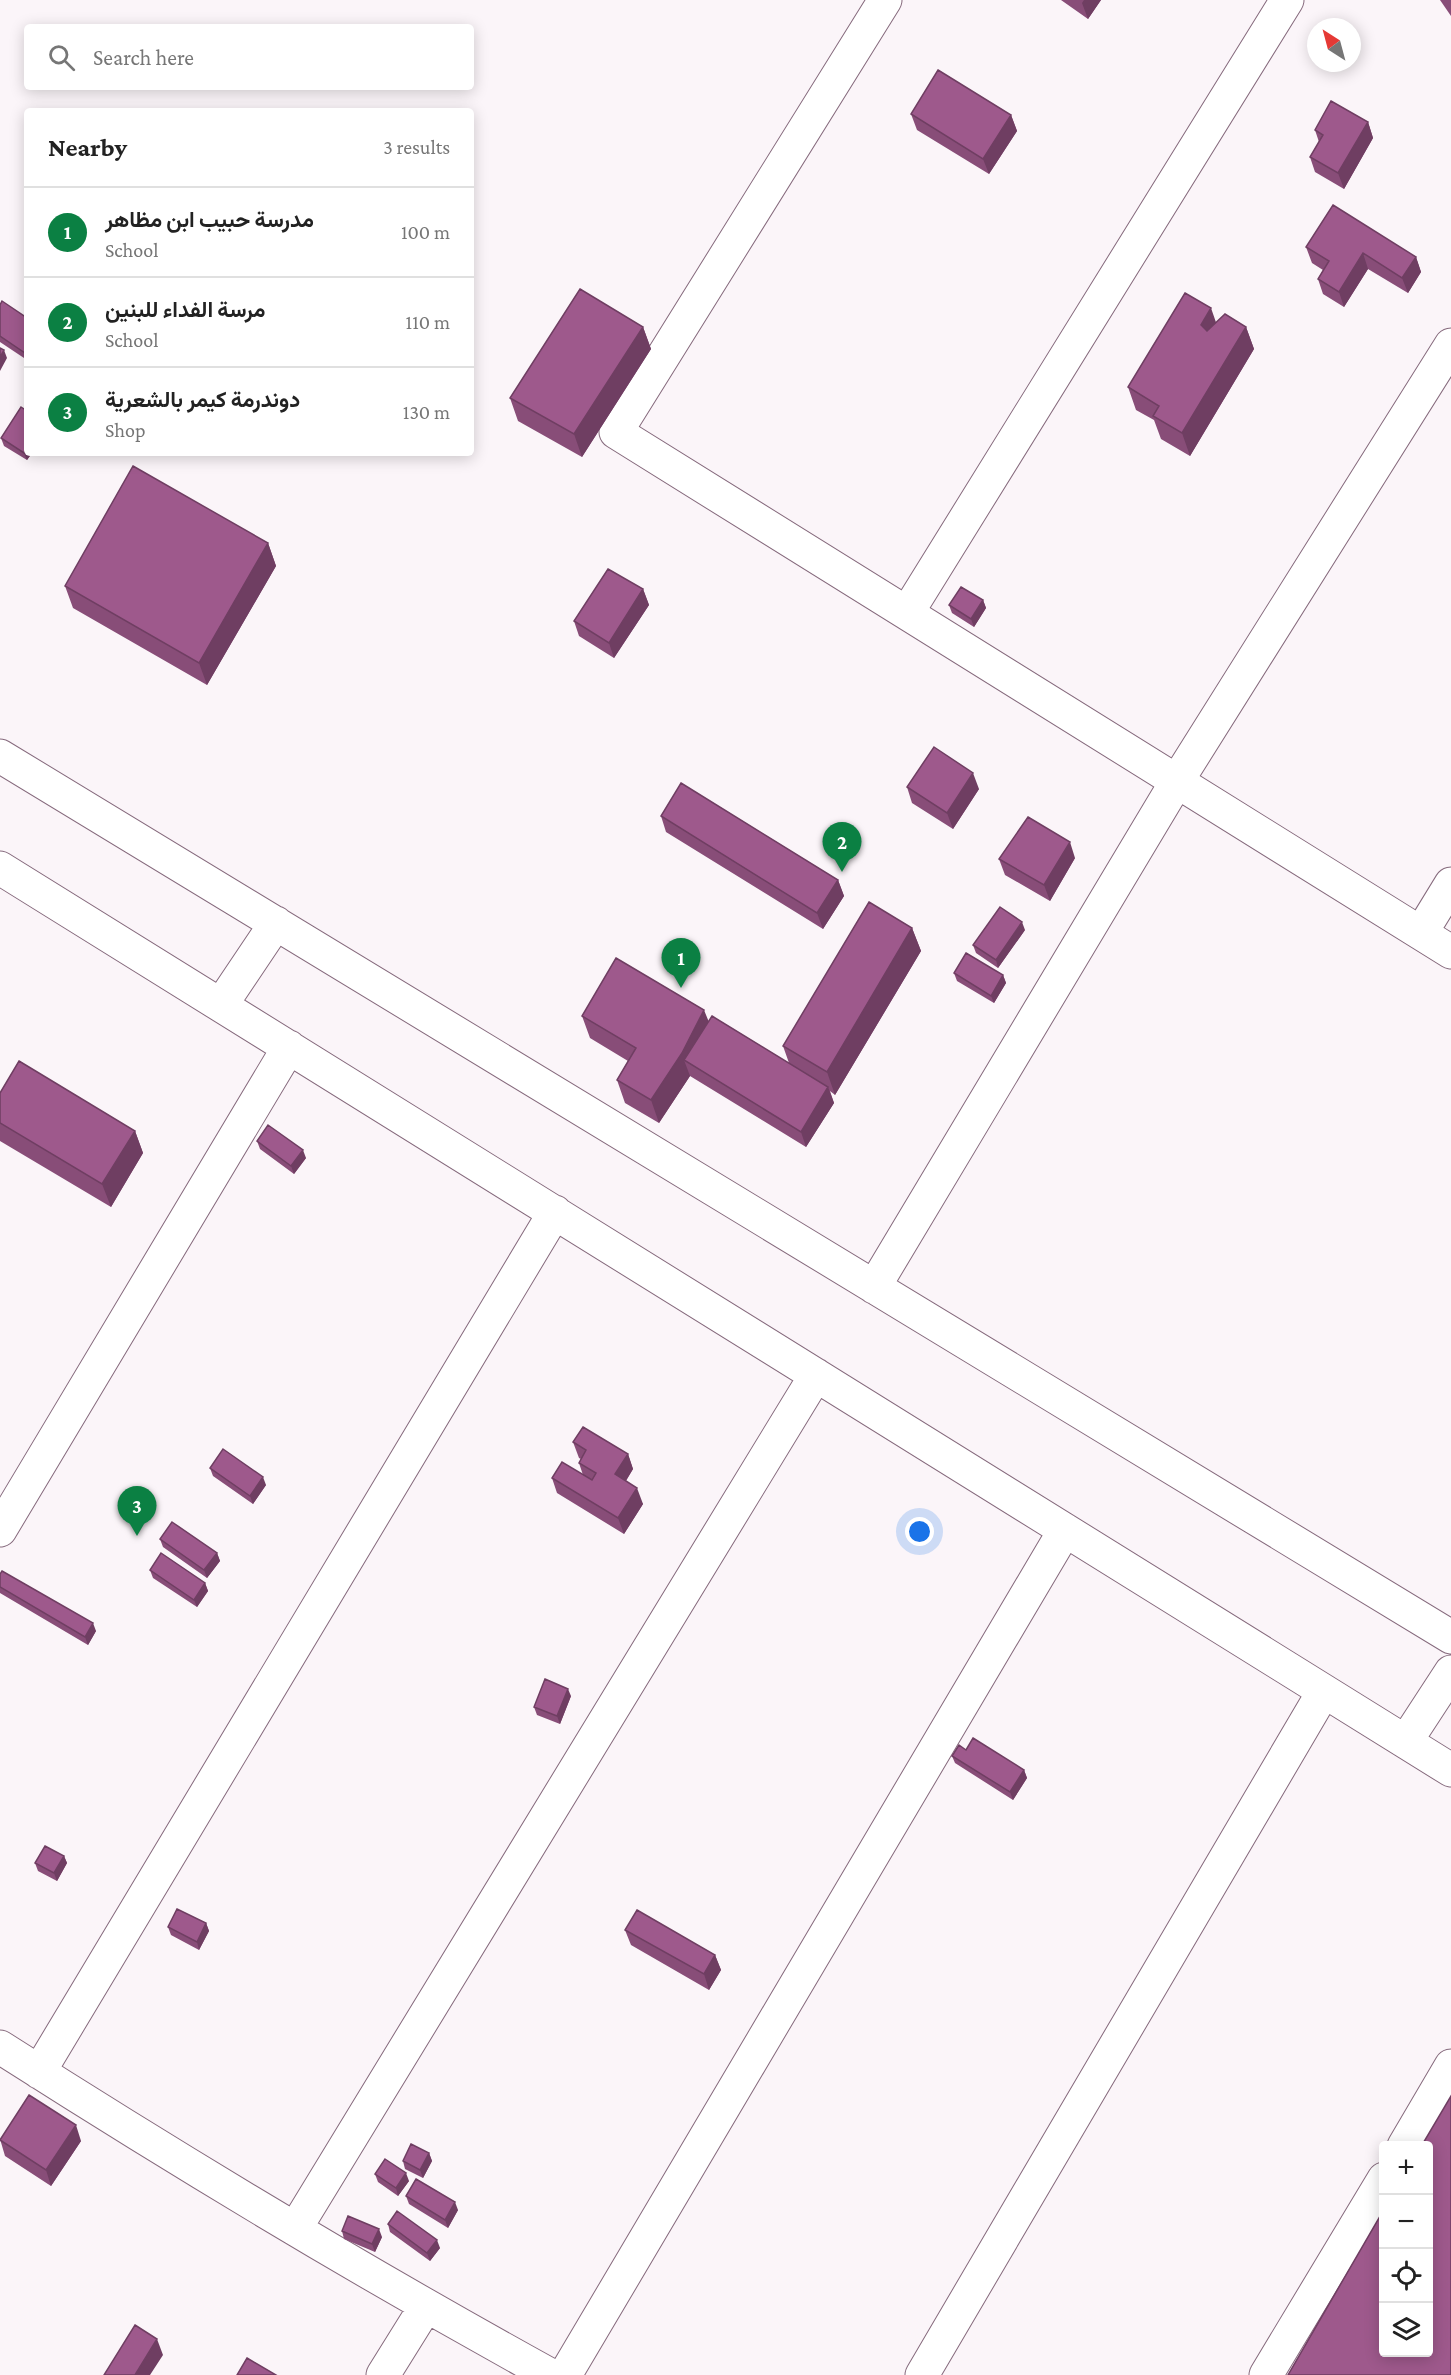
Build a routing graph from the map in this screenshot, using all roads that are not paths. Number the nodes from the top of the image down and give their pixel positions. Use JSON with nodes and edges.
{"nodes":[{"id":1,"x":885,"y":0,"type":"edge"},
{"id":2,"x":1287,"y":0,"type":"edge"},
{"id":3,"x":1451,"y":345,"type":"edge"},
{"id":4,"x":907,"y":613,"type":"junction"},
{"id":5,"x":0,"y":756,"type":"edge"},
{"id":6,"x":1177,"y":781,"type":"junction"},
{"id":7,"x":0,"y":868,"type":"edge"},
{"id":8,"x":1451,"y":884,"type":"edge"},
{"id":9,"x":276,"y":923,"type":"junction"},
{"id":10,"x":1421,"y":933,"type":"junction"},
{"id":11,"x":1451,"y":952,"type":"edge"},
{"id":12,"x":221,"y":1005,"type":"junction"},
{"id":13,"x":289,"y":1047,"type":"junction"},
{"id":14,"x":555,"y":1212,"type":"junction"},
{"id":15,"x":874,"y":1287,"type":"junction"},
{"id":16,"x":816,"y":1375,"type":"junction"},
{"id":17,"x":0,"y":1530,"type":"edge"},
{"id":18,"x":1065,"y":1530,"type":"junction"},
{"id":19,"x":1451,"y":1637,"type":"edge"},
{"id":20,"x":1451,"y":1672,"type":"edge"},
{"id":21,"x":1324,"y":1691,"type":"junction"},
{"id":22,"x":1406,"y":1742,"type":"junction"},
{"id":23,"x":1451,"y":1770,"type":"edge"},
{"id":24,"x":0,"y":2047,"type":"edge"},
{"id":25,"x":1451,"y":2066,"type":"edge"},
{"id":26,"x":39,"y":2072,"type":"junction"},
{"id":27,"x":1406,"y":2141,"type":"edge"},
{"id":28,"x":1379,"y":2186,"type":"edge"},
{"id":29,"x":295,"y":2229,"type":"junction"},
{"id":30,"x":426,"y":2306,"type":"junction"},
{"id":31,"x":383,"y":2375,"type":"edge"},
{"id":32,"x":550,"y":2375,"type":"edge"},
{"id":33,"x":565,"y":2375,"type":"edge"},
{"id":34,"x":922,"y":2375,"type":"edge"},
{"id":35,"x":1266,"y":2375,"type":"edge"}],
"edges":[{"from":1,"to":4,"type":"street"},
{"from":2,"to":4,"type":"street"},
{"from":3,"to":6,"type":"street"},
{"from":4,"to":6,"type":"street"},
{"from":5,"to":9,"type":"street"},
{"from":6,"to":10,"type":"street"},
{"from":6,"to":15,"type":"street"},
{"from":7,"to":12,"type":"street"},
{"from":8,"to":10,"type":"street"},
{"from":9,"to":12,"type":"street"},
{"from":9,"to":15,"type":"street"},
{"from":10,"to":11,"type":"street"},
{"from":12,"to":13,"type":"street"},
{"from":13,"to":14,"type":"street"},
{"from":13,"to":17,"type":"street"},
{"from":14,"to":16,"type":"street"},
{"from":14,"to":26,"type":"street"},
{"from":15,"to":19,"type":"street"},
{"from":16,"to":18,"type":"street"},
{"from":16,"to":29,"type":"street"},
{"from":18,"to":21,"type":"street"},
{"from":18,"to":33,"type":"street"},
{"from":20,"to":22,"type":"street"},
{"from":21,"to":22,"type":"street"},
{"from":21,"to":34,"type":"street"},
{"from":22,"to":23,"type":"street"},
{"from":24,"to":26,"type":"street"},
{"from":25,"to":27,"type":"street"},
{"from":26,"to":29,"type":"street"},
{"from":28,"to":35,"type":"street"},
{"from":29,"to":30,"type":"street"},
{"from":30,"to":31,"type":"street"},
{"from":30,"to":32,"type":"street"}]}
